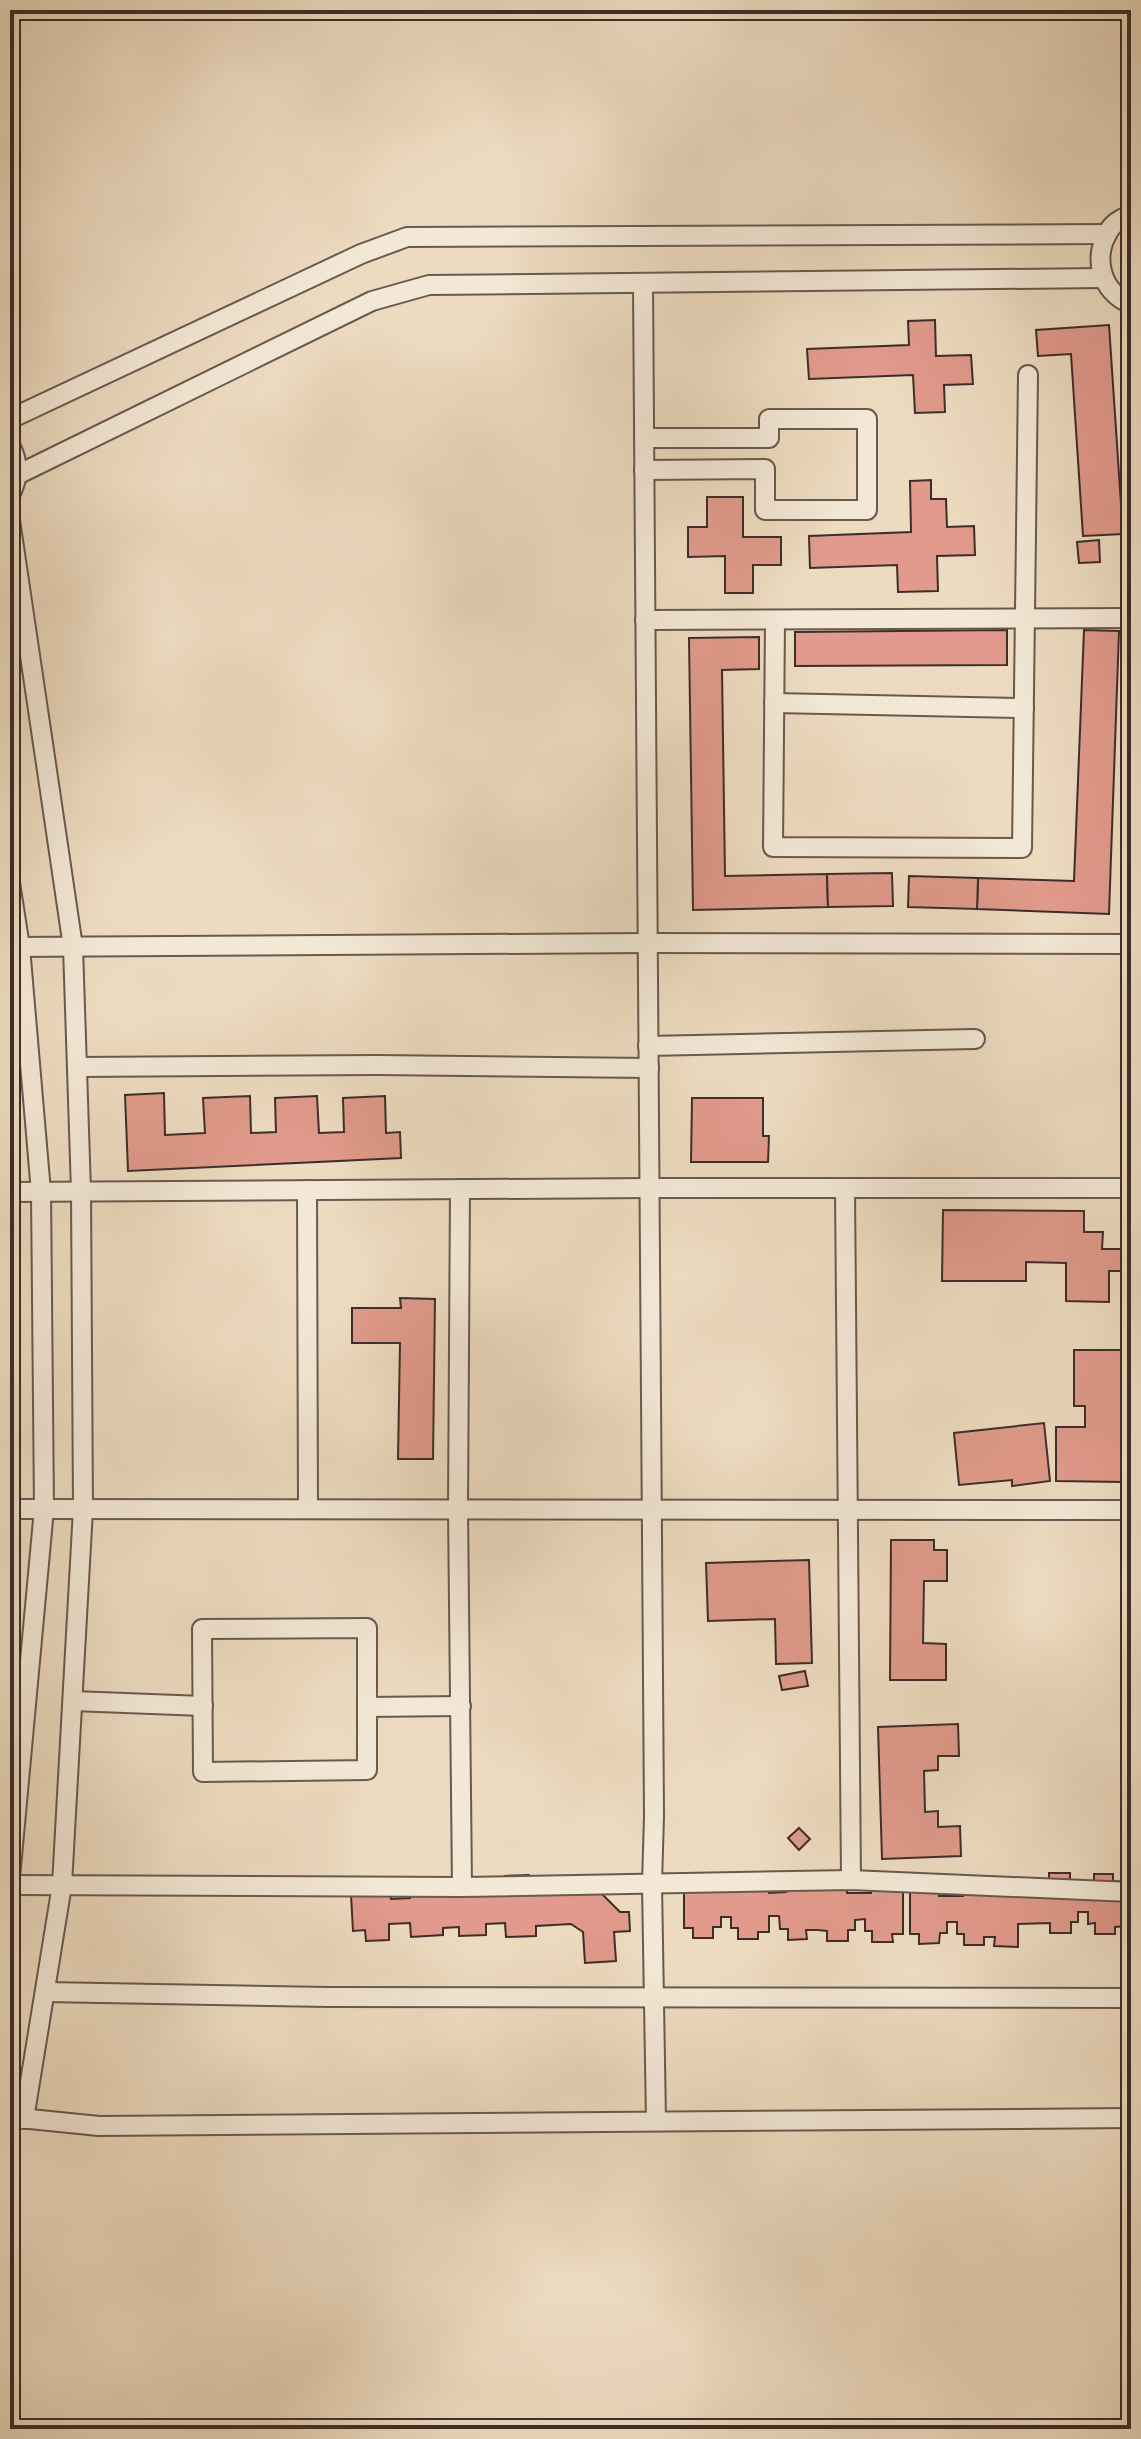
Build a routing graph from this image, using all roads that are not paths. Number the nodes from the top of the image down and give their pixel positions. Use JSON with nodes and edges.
{"nodes":[{"id":1,"x":1131,"y":214,"type":"edge"},
{"id":2,"x":1107,"y":234,"type":"junction"},
{"id":3,"x":1102,"y":278,"type":"junction"},
{"id":4,"x":643,"y":283,"type":"junction"},
{"id":5,"x":1131,"y":304,"type":"edge"},
{"id":6,"x":1028,"y":375,"type":"dead end"},
{"id":7,"x":10,"y":419,"type":"edge"},
{"id":8,"x":644,"y":438,"type":"junction"},
{"id":9,"x":10,"y":445,"type":"edge"},
{"id":10,"x":644,"y":470,"type":"junction"},
{"id":11,"x":17,"y":475,"type":"junction"},
{"id":12,"x":10,"y":495,"type":"edge"},
{"id":13,"x":10,"y":520,"type":"edge"},
{"id":14,"x":1131,"y":618,"type":"edge"},
{"id":15,"x":1025,"y":619,"type":"junction"},
{"id":16,"x":645,"y":620,"type":"junction"},
{"id":17,"x":775,"y":620,"type":"junction"},
{"id":18,"x":774,"y":703,"type":"junction"},
{"id":19,"x":1024,"y":708,"type":"junction"},
{"id":20,"x":10,"y":883,"type":"edge"},
{"id":21,"x":648,"y":943,"type":"junction"},
{"id":22,"x":1131,"y":944,"type":"edge"},
{"id":23,"x":15,"y":947,"type":"edge"},
{"id":24,"x":73,"y":947,"type":"junction"},
{"id":25,"x":975,"y":1039,"type":"dead end"},
{"id":26,"x":648,"y":1046,"type":"junction"},
{"id":27,"x":77,"y":1067,"type":"junction"},
{"id":28,"x":649,"y":1068,"type":"junction"},
{"id":29,"x":649,"y":1188,"type":"junction"},
{"id":30,"x":845,"y":1188,"type":"junction"},
{"id":31,"x":1131,"y":1188,"type":"edge"},
{"id":32,"x":460,"y":1189,"type":"junction"},
{"id":33,"x":307,"y":1190,"type":"junction"},
{"id":34,"x":81,"y":1191,"type":"junction"},
{"id":35,"x":10,"y":1192,"type":"edge"},
{"id":36,"x":41,"y":1192,"type":"junction"},
{"id":37,"x":308,"y":1508,"type":"junction"},
{"id":38,"x":458,"y":1508,"type":"junction"},
{"id":39,"x":10,"y":1509,"type":"edge"},
{"id":40,"x":44,"y":1509,"type":"junction"},
{"id":41,"x":83,"y":1509,"type":"junction"},
{"id":42,"x":652,"y":1510,"type":"junction"},
{"id":43,"x":848,"y":1510,"type":"junction"},
{"id":44,"x":1131,"y":1510,"type":"edge"},
{"id":45,"x":73,"y":1701,"type":"junction"},
{"id":46,"x":203,"y":1706,"type":"junction"},
{"id":47,"x":461,"y":1706,"type":"junction"},
{"id":48,"x":367,"y":1707,"type":"junction"},
{"id":49,"x":10,"y":1878,"type":"edge"},
{"id":50,"x":851,"y":1880,"type":"junction"},
{"id":51,"x":652,"y":1884,"type":"junction"},
{"id":52,"x":10,"y":1885,"type":"edge"},
{"id":53,"x":62,"y":1885,"type":"junction"},
{"id":54,"x":462,"y":1887,"type":"junction"},
{"id":55,"x":1131,"y":1892,"type":"edge"},
{"id":56,"x":45,"y":1992,"type":"junction"},
{"id":57,"x":655,"y":1997,"type":"junction"},
{"id":58,"x":1131,"y":1998,"type":"edge"},
{"id":59,"x":17,"y":2118,"type":"edge"},
{"id":60,"x":1131,"y":2118,"type":"edge"},
{"id":61,"x":656,"y":2121,"type":"junction"}],
"edges":[{"from":1,"to":2,"type":"street"},
{"from":2,"to":3,"type":"street"},
{"from":2,"to":7,"type":"street"},
{"from":3,"to":4,"type":"street"},
{"from":3,"to":5,"type":"street"},
{"from":4,"to":8,"type":"street"},
{"from":4,"to":11,"type":"street"},
{"from":6,"to":15,"type":"street"},
{"from":8,"to":10,"type":"street"},
{"from":8,"to":10,"type":"street"},
{"from":9,"to":11,"type":"street"},
{"from":10,"to":16,"type":"street"},
{"from":11,"to":12,"type":"street"},
{"from":13,"to":24,"type":"street"},
{"from":14,"to":15,"type":"street"},
{"from":15,"to":17,"type":"street"},
{"from":15,"to":19,"type":"street"},
{"from":16,"to":17,"type":"street"},
{"from":16,"to":21,"type":"street"},
{"from":17,"to":18,"type":"street"},
{"from":18,"to":19,"type":"street"},
{"from":18,"to":19,"type":"street"},
{"from":20,"to":23,"type":"street"},
{"from":21,"to":22,"type":"street"},
{"from":21,"to":24,"type":"street"},
{"from":21,"to":26,"type":"street"},
{"from":23,"to":24,"type":"street"},
{"from":23,"to":36,"type":"street"},
{"from":24,"to":27,"type":"street"},
{"from":25,"to":26,"type":"street"},
{"from":26,"to":28,"type":"street"},
{"from":27,"to":28,"type":"street"},
{"from":27,"to":34,"type":"street"},
{"from":28,"to":29,"type":"street"},
{"from":29,"to":30,"type":"street"},
{"from":29,"to":32,"type":"street"},
{"from":29,"to":42,"type":"street"},
{"from":30,"to":31,"type":"street"},
{"from":30,"to":43,"type":"street"},
{"from":32,"to":33,"type":"street"},
{"from":32,"to":38,"type":"street"},
{"from":33,"to":34,"type":"street"},
{"from":33,"to":37,"type":"street"},
{"from":34,"to":36,"type":"street"},
{"from":34,"to":41,"type":"street"},
{"from":35,"to":36,"type":"street"},
{"from":36,"to":40,"type":"street"},
{"from":37,"to":38,"type":"street"},
{"from":37,"to":41,"type":"street"},
{"from":38,"to":42,"type":"street"},
{"from":38,"to":47,"type":"street"},
{"from":39,"to":40,"type":"street"},
{"from":40,"to":41,"type":"street"},
{"from":40,"to":49,"type":"street"},
{"from":41,"to":45,"type":"street"},
{"from":42,"to":43,"type":"street"},
{"from":42,"to":51,"type":"street"},
{"from":43,"to":44,"type":"street"},
{"from":43,"to":50,"type":"street"},
{"from":45,"to":46,"type":"street"},
{"from":45,"to":53,"type":"street"},
{"from":46,"to":48,"type":"street"},
{"from":46,"to":48,"type":"street"},
{"from":47,"to":48,"type":"street"},
{"from":47,"to":54,"type":"street"},
{"from":50,"to":51,"type":"street"},
{"from":50,"to":55,"type":"street"},
{"from":51,"to":54,"type":"street"},
{"from":51,"to":57,"type":"street"},
{"from":52,"to":53,"type":"street"},
{"from":53,"to":54,"type":"street"},
{"from":53,"to":56,"type":"street"},
{"from":56,"to":57,"type":"street"},
{"from":56,"to":59,"type":"street"},
{"from":57,"to":58,"type":"street"},
{"from":57,"to":61,"type":"street"},
{"from":59,"to":61,"type":"street"},
{"from":60,"to":61,"type":"street"}]}
